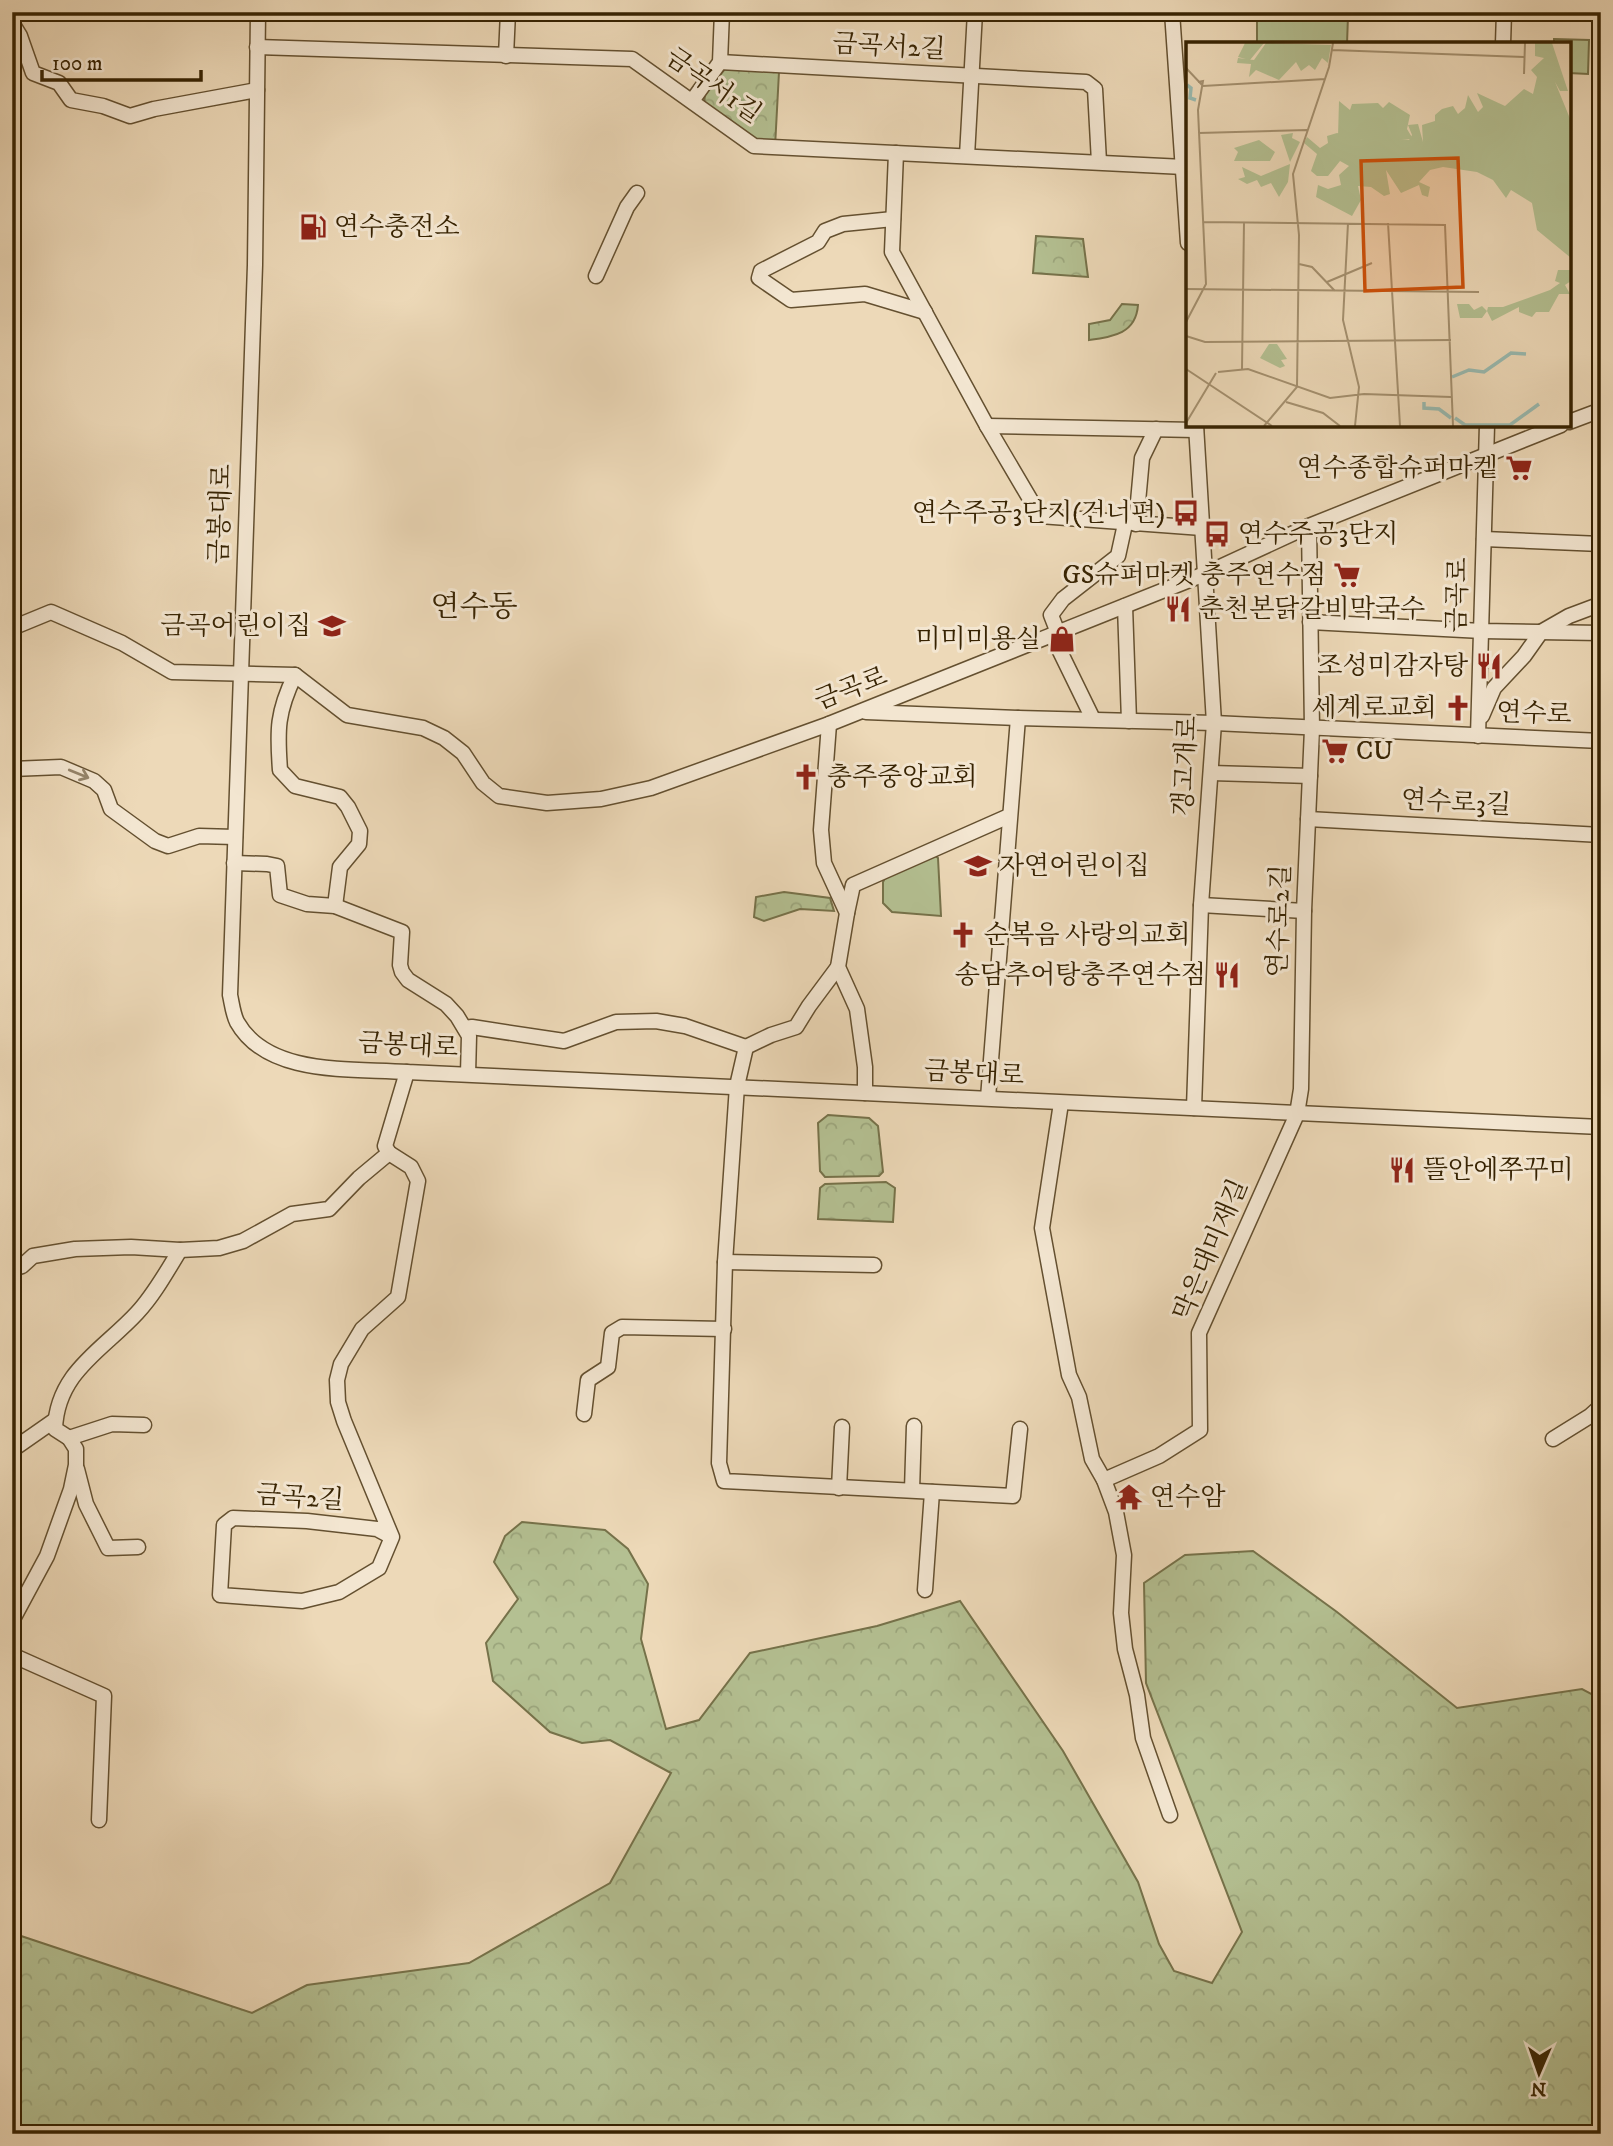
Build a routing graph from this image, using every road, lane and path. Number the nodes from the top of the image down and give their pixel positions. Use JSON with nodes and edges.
{"nodes":[{"id":1,"x":508,"y":12,"type":"edge"},
{"id":2,"x":722,"y":12,"type":"edge"},
{"id":3,"x":975,"y":12,"type":"edge"},
{"id":4,"x":1172,"y":12,"type":"edge"},
{"id":5,"x":1504,"y":12,"type":"edge"},
{"id":6,"x":258,"y":14,"type":"edge"},
{"id":7,"x":12,"y":23,"type":"edge"},
{"id":8,"x":1503,"y":42,"type":"edge"},
{"id":9,"x":257,"y":47,"type":"junction"},
{"id":10,"x":506,"y":56,"type":"junction"},
{"id":11,"x":720,"y":61,"type":"junction"},
{"id":12,"x":971,"y":76,"type":"junction"},
{"id":13,"x":257,"y":90,"type":"junction"},
{"id":14,"x":692,"y":101,"type":"junction"},
{"id":15,"x":896,"y":153,"type":"junction"},
{"id":16,"x":967,"y":156,"type":"junction"},
{"id":17,"x":1098,"y":162,"type":"junction"},
{"id":18,"x":1184,"y":167,"type":"junction"},
{"id":19,"x":637,"y":193,"type":"dead end"},
{"id":20,"x":1186,"y":205,"type":"edge"},
{"id":21,"x":893,"y":219,"type":"junction"},
{"id":22,"x":596,"y":276,"type":"dead end"},
{"id":23,"x":925,"y":312,"type":"junction"},
{"id":24,"x":1601,"y":410,"type":"edge"},
{"id":25,"x":1571,"y":421,"type":"edge"},
{"id":26,"x":987,"y":426,"type":"junction"},
{"id":27,"x":1487,"y":427,"type":"edge"},
{"id":28,"x":1556,"y":427,"type":"edge"},
{"id":29,"x":1196,"y":428,"type":"edge"},
{"id":30,"x":1156,"y":429,"type":"junction"},
{"id":31,"x":1486,"y":454,"type":"junction"},
{"id":32,"x":1130,"y":524,"type":"junction"},
{"id":33,"x":1310,"y":526,"type":"junction"},
{"id":34,"x":1202,"y":528,"type":"junction"},
{"id":35,"x":1484,"y":539,"type":"junction"},
{"id":36,"x":1601,"y":544,"type":"edge"},
{"id":37,"x":1206,"y":573,"type":"junction"},
{"id":38,"x":1601,"y":604,"type":"edge"},
{"id":39,"x":1125,"y":606,"type":"junction"},
{"id":40,"x":1310,"y":622,"type":"junction"},
{"id":41,"x":12,"y":628,"type":"edge"},
{"id":42,"x":1482,"y":631,"type":"junction"},
{"id":43,"x":1541,"y":632,"type":"junction"},
{"id":44,"x":1601,"y":633,"type":"edge"},
{"id":45,"x":1055,"y":634,"type":"junction"},
{"id":46,"x":241,"y":672,"type":"junction"},
{"id":47,"x":295,"y":675,"type":"junction"},
{"id":48,"x":861,"y":712,"type":"junction"},
{"id":49,"x":1018,"y":718,"type":"junction"},
{"id":50,"x":1093,"y":719,"type":"junction"},
{"id":51,"x":1129,"y":720,"type":"junction"},
{"id":52,"x":1214,"y":723,"type":"junction"},
{"id":53,"x":829,"y":724,"type":"junction"},
{"id":54,"x":1312,"y":729,"type":"junction"},
{"id":55,"x":1479,"y":729,"type":"junction"},
{"id":56,"x":1601,"y":741,"type":"edge"},
{"id":57,"x":12,"y":769,"type":"edge"},
{"id":58,"x":1212,"y":773,"type":"junction"},
{"id":59,"x":1310,"y":776,"type":"junction"},
{"id":60,"x":1009,"y":816,"type":"junction"},
{"id":61,"x":1308,"y":819,"type":"junction"},
{"id":62,"x":1601,"y":835,"type":"edge"},
{"id":63,"x":235,"y":837,"type":"junction"},
{"id":64,"x":234,"y":863,"type":"junction"},
{"id":65,"x":1201,"y":905,"type":"junction"},
{"id":66,"x":335,"y":906,"type":"junction"},
{"id":67,"x":1304,"y":911,"type":"junction"},
{"id":68,"x":847,"y":913,"type":"junction"},
{"id":69,"x":838,"y":967,"type":"junction"},
{"id":70,"x":465,"y":1028,"type":"junction"},
{"id":71,"x":746,"y":1047,"type":"junction"},
{"id":72,"x":407,"y":1072,"type":"junction"},
{"id":73,"x":468,"y":1074,"type":"junction"},
{"id":74,"x":737,"y":1086,"type":"junction"},
{"id":75,"x":865,"y":1093,"type":"junction"},
{"id":76,"x":988,"y":1098,"type":"junction"},
{"id":77,"x":1061,"y":1103,"type":"junction"},
{"id":78,"x":1194,"y":1108,"type":"junction"},
{"id":79,"x":1297,"y":1114,"type":"junction"},
{"id":80,"x":1601,"y":1127,"type":"edge"},
{"id":81,"x":389,"y":1153,"type":"junction"},
{"id":82,"x":180,"y":1250,"type":"junction"},
{"id":83,"x":725,"y":1262,"type":"junction"},
{"id":84,"x":874,"y":1265,"type":"dead end"},
{"id":85,"x":12,"y":1269,"type":"edge"},
{"id":86,"x":724,"y":1329,"type":"junction"},
{"id":87,"x":1601,"y":1406,"type":"edge"},
{"id":88,"x":584,"y":1414,"type":"dead end"},
{"id":89,"x":55,"y":1419,"type":"junction"},
{"id":90,"x":144,"y":1425,"type":"dead end"},
{"id":91,"x":914,"y":1426,"type":"dead end"},
{"id":92,"x":842,"y":1427,"type":"dead end"},
{"id":93,"x":1020,"y":1429,"type":"dead end"},
{"id":94,"x":69,"y":1438,"type":"junction"},
{"id":95,"x":1553,"y":1439,"type":"dead end"},
{"id":96,"x":12,"y":1450,"type":"edge"},
{"id":97,"x":76,"y":1465,"type":"junction"},
{"id":98,"x":1104,"y":1479,"type":"junction"},
{"id":99,"x":839,"y":1488,"type":"junction"},
{"id":100,"x":912,"y":1490,"type":"junction"},
{"id":101,"x":932,"y":1492,"type":"junction"},
{"id":102,"x":391,"y":1537,"type":"junction"},
{"id":103,"x":138,"y":1547,"type":"dead end"},
{"id":104,"x":925,"y":1590,"type":"dead end"},
{"id":105,"x":12,"y":1621,"type":"edge"},
{"id":106,"x":12,"y":1656,"type":"edge"},
{"id":107,"x":12,"y":1729,"type":"edge"},
{"id":108,"x":12,"y":1737,"type":"edge"},
{"id":109,"x":1170,"y":1815,"type":"dead end"},
{"id":110,"x":99,"y":1820,"type":"dead end"}],
"edges":[{"from":1,"to":10,"type":"street"},
{"from":2,"to":11,"type":"street"},
{"from":3,"to":12,"type":"street","name":"금곡서2길"},
{"from":4,"to":18,"type":"street"},
{"from":5,"to":8,"type":"street"},
{"from":6,"to":9,"type":"street","name":"금봉대로"},
{"from":7,"to":13,"type":"street"},
{"from":9,"to":10,"type":"street","name":"금곡서1길"},
{"from":9,"to":13,"type":"street","name":"금봉대로"},
{"from":10,"to":14,"type":"street","name":"금곡서1길"},
{"from":11,"to":12,"type":"street","name":"금곡서2길"},
{"from":11,"to":14,"type":"street"},
{"from":12,"to":16,"type":"street","name":"금곡서2길"},
{"from":12,"to":17,"type":"street","name":"금곡서2길"},
{"from":13,"to":46,"type":"street","name":"금봉대로"},
{"from":14,"to":15,"type":"street","name":"금곡서1길"},
{"from":15,"to":16,"type":"street","name":"금곡서1길"},
{"from":15,"to":21,"type":"street"},
{"from":16,"to":17,"type":"street","name":"금곡서1길"},
{"from":17,"to":18,"type":"street","name":"금곡서1길"},
{"from":18,"to":20,"type":"street"},
{"from":19,"to":22,"type":"street"},
{"from":21,"to":23,"type":"street"},
{"from":21,"to":23,"type":"street"},
{"from":23,"to":26,"type":"street"},
{"from":24,"to":25,"type":"street"},
{"from":26,"to":30,"type":"street"},
{"from":26,"to":32,"type":"street"},
{"from":27,"to":31,"type":"street"},
{"from":28,"to":31,"type":"street","name":"금곡로"},
{"from":29,"to":30,"type":"street"},
{"from":29,"to":34,"type":"street","name":"갱고개로"},
{"from":30,"to":32,"type":"street"},
{"from":31,"to":33,"type":"street","name":"금곡로"},
{"from":31,"to":35,"type":"street","name":"금곡로"},
{"from":32,"to":34,"type":"street"},
{"from":32,"to":45,"type":"street"},
{"from":33,"to":37,"type":"street","name":"금곡로"},
{"from":33,"to":40,"type":"street","name":"연수로2길"},
{"from":34,"to":37,"type":"street","name":"갱고개로"},
{"from":35,"to":36,"type":"street"},
{"from":35,"to":42,"type":"street","name":"금곡로"},
{"from":37,"to":39,"type":"street","name":"금곡로"},
{"from":37,"to":52,"type":"street","name":"갱고개로"},
{"from":38,"to":43,"type":"street"},
{"from":39,"to":45,"type":"street","name":"금곡로"},
{"from":39,"to":51,"type":"street"},
{"from":40,"to":42,"type":"street"},
{"from":40,"to":54,"type":"street","name":"연수로2길"},
{"from":41,"to":46,"type":"street"},
{"from":42,"to":43,"type":"street"},
{"from":42,"to":55,"type":"street","name":"금곡로"},
{"from":43,"to":44,"type":"street"},
{"from":43,"to":55,"type":"street"},
{"from":45,"to":48,"type":"street","name":"금곡로"},
{"from":45,"to":50,"type":"street"},
{"from":46,"to":47,"type":"street"},
{"from":46,"to":63,"type":"street","name":"금봉대로"},
{"from":47,"to":53,"type":"street","name":"금곡로"},
{"from":47,"to":66,"type":"street"},
{"from":48,"to":49,"type":"street","name":"연수로"},
{"from":48,"to":53,"type":"street","name":"금곡로"},
{"from":49,"to":50,"type":"street","name":"연수로"},
{"from":49,"to":60,"type":"street"},
{"from":50,"to":51,"type":"street","name":"연수로"},
{"from":51,"to":52,"type":"street","name":"연수로"},
{"from":52,"to":54,"type":"street","name":"연수로"},
{"from":52,"to":58,"type":"street","name":"갱고개로"},
{"from":53,"to":68,"type":"street"},
{"from":54,"to":55,"type":"street","name":"연수로"},
{"from":54,"to":59,"type":"street","name":"연수로2길"},
{"from":55,"to":56,"type":"street","name":"연수로"},
{"from":57,"to":63,"type":"street","one_way":true},
{"from":58,"to":59,"type":"street"},
{"from":58,"to":65,"type":"street","name":"갱고개로"},
{"from":59,"to":61,"type":"street","name":"연수로2길"},
{"from":60,"to":68,"type":"street"},
{"from":60,"to":76,"type":"street"},
{"from":61,"to":62,"type":"street","name":"연수로3길"},
{"from":61,"to":67,"type":"street","name":"연수로2길"},
{"from":63,"to":64,"type":"street","name":"금봉대로"},
{"from":64,"to":66,"type":"street"},
{"from":64,"to":72,"type":"street","name":"금봉대로"},
{"from":65,"to":67,"type":"street"},
{"from":65,"to":78,"type":"street","name":"갱고개로"},
{"from":66,"to":70,"type":"street"},
{"from":67,"to":79,"type":"street","name":"연수로2길"},
{"from":68,"to":69,"type":"street"},
{"from":69,"to":71,"type":"street"},
{"from":69,"to":75,"type":"street"},
{"from":70,"to":71,"type":"street"},
{"from":70,"to":73,"type":"street"},
{"from":71,"to":74,"type":"street"},
{"from":72,"to":73,"type":"street","name":"금봉대로"},
{"from":72,"to":81,"type":"street"},
{"from":73,"to":74,"type":"street","name":"금봉대로"},
{"from":74,"to":75,"type":"street","name":"금봉대로"},
{"from":74,"to":83,"type":"street"},
{"from":75,"to":76,"type":"street","name":"금봉대로"},
{"from":76,"to":77,"type":"street","name":"금봉대로"},
{"from":77,"to":78,"type":"street","name":"금봉대로"},
{"from":77,"to":98,"type":"street"},
{"from":78,"to":79,"type":"street","name":"금봉대로"},
{"from":79,"to":80,"type":"street","name":"금봉대로"},
{"from":79,"to":98,"type":"street","name":"막은대미재길"},
{"from":81,"to":82,"type":"street"},
{"from":81,"to":102,"type":"street","name":"금곡2길"},
{"from":82,"to":85,"type":"street"},
{"from":82,"to":89,"type":"street"},
{"from":83,"to":84,"type":"street"},
{"from":83,"to":86,"type":"street"},
{"from":86,"to":88,"type":"street"},
{"from":86,"to":99,"type":"street"},
{"from":87,"to":95,"type":"street"},
{"from":89,"to":94,"type":"street"},
{"from":89,"to":96,"type":"street"},
{"from":90,"to":94,"type":"street"},
{"from":91,"to":100,"type":"street"},
{"from":92,"to":99,"type":"street"},
{"from":93,"to":101,"type":"street"},
{"from":94,"to":97,"type":"street"},
{"from":97,"to":103,"type":"street"},
{"from":97,"to":105,"type":"street"},
{"from":98,"to":109,"type":"street"},
{"from":99,"to":100,"type":"street"},
{"from":100,"to":101,"type":"street"},
{"from":101,"to":104,"type":"street"},
{"from":102,"to":102,"type":"street","name":"금곡2길"},
{"from":106,"to":110,"type":"street"},
{"from":107,"to":108,"type":"street"}]}
